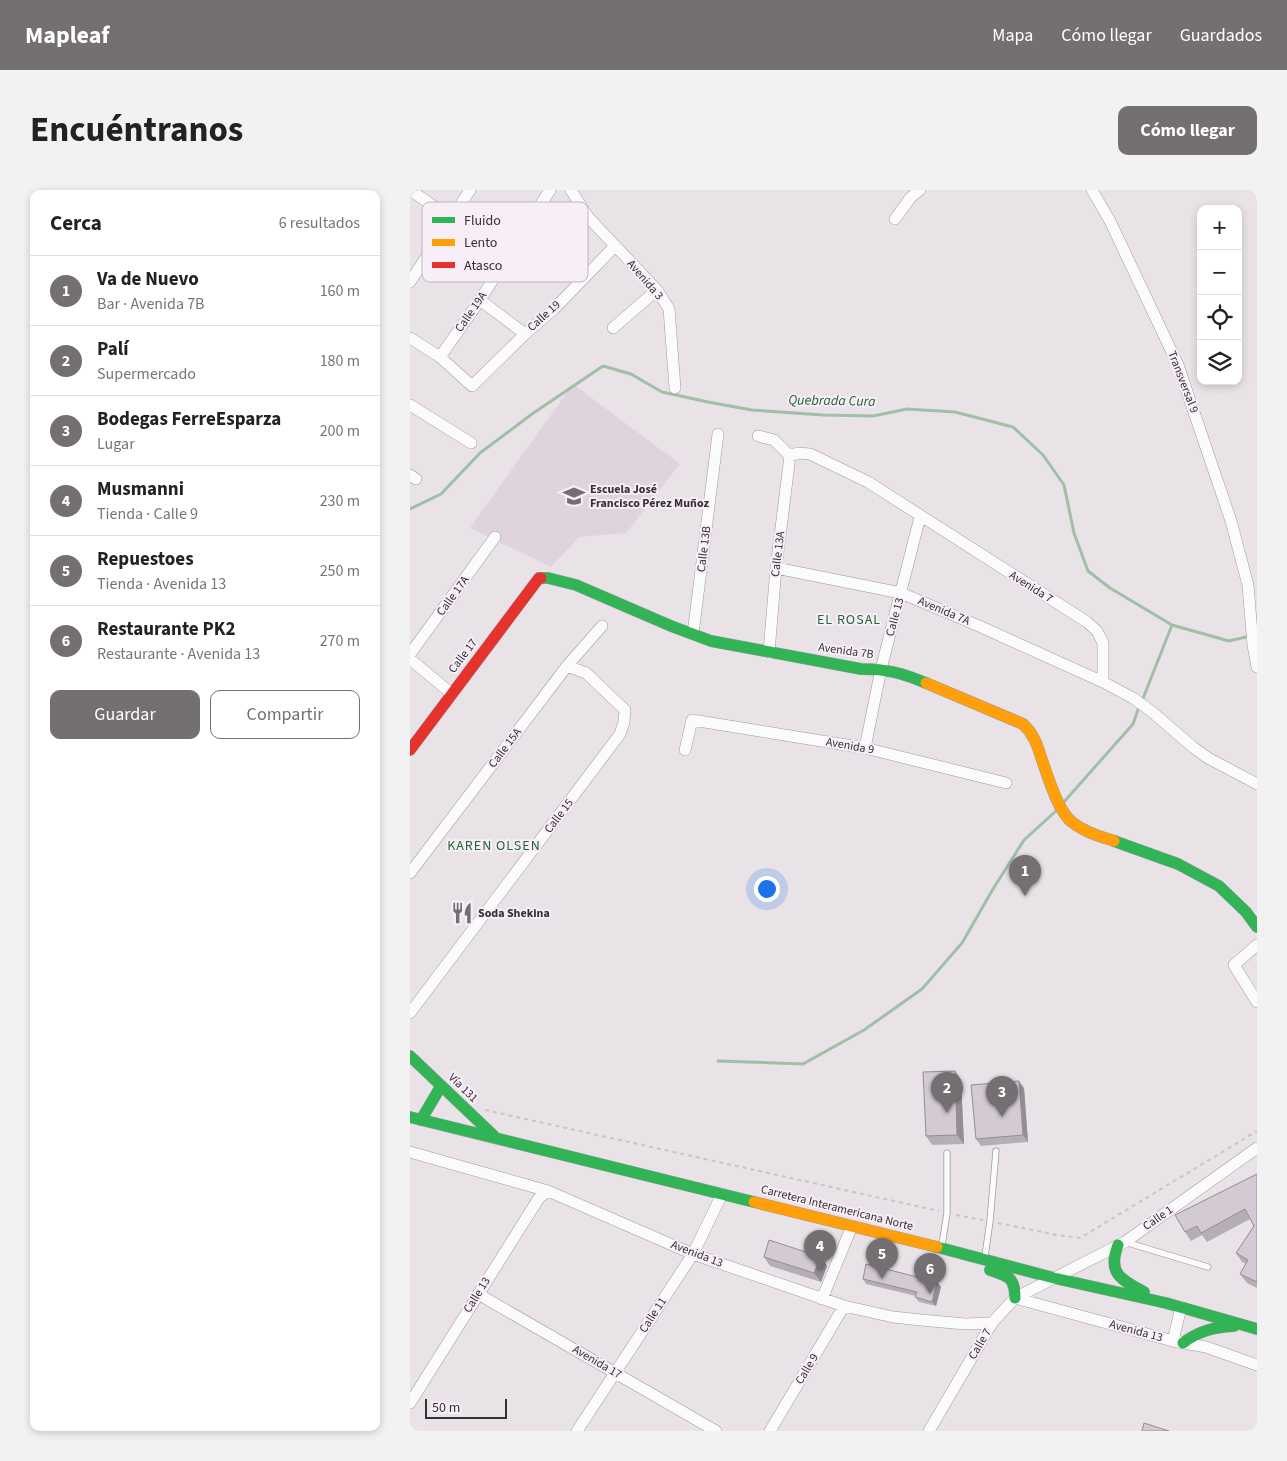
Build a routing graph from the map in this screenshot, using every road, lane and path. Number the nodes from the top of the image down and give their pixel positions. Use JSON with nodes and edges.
{"nodes":[{"id":1,"x":410,"y":190,"type":"edge"},
{"id":2,"x":470,"y":190,"type":"edge"},
{"id":3,"x":550,"y":190,"type":"edge"},
{"id":4,"x":571,"y":190,"type":"edge"},
{"id":5,"x":920,"y":190,"type":"edge"},
{"id":6,"x":1092,"y":190,"type":"edge"},
{"id":7,"x":428,"y":202,"type":"edge"},
{"id":8,"x":462,"y":202,"type":"edge"},
{"id":9,"x":542,"y":202,"type":"edge"},
{"id":10,"x":579,"y":202,"type":"edge"},
{"id":11,"x":588,"y":217,"type":"edge"},
{"id":12,"x":895,"y":220,"type":"dead end"},
{"id":13,"x":615,"y":246,"type":"junction"},
{"id":14,"x":422,"y":256,"type":"edge"},
{"id":15,"x":414,"y":266,"type":"edge"},
{"id":16,"x":588,"y":274,"type":"edge"},
{"id":17,"x":410,"y":282,"type":"edge"},
{"id":18,"x":491,"y":282,"type":"edge"},
{"id":19,"x":580,"y":282,"type":"edge"},
{"id":20,"x":657,"y":290,"type":"junction"},
{"id":21,"x":480,"y":300,"type":"junction"},
{"id":22,"x":613,"y":328,"type":"dead end"},
{"id":23,"x":525,"y":334,"type":"junction"},
{"id":24,"x":410,"y":338,"type":"edge"},
{"id":25,"x":440,"y":357,"type":"junction"},
{"id":26,"x":675,"y":388,"type":"dead end"},
{"id":27,"x":410,"y":405,"type":"edge"},
{"id":28,"x":718,"y":434,"type":"dead end"},
{"id":29,"x":758,"y":436,"type":"dead end"},
{"id":30,"x":471,"y":443,"type":"dead end"},
{"id":31,"x":790,"y":456,"type":"junction"},
{"id":32,"x":920,"y":517,"type":"junction"},
{"id":33,"x":495,"y":537,"type":"dead end"},
{"id":34,"x":776,"y":568,"type":"junction"},
{"id":35,"x":539,"y":578,"type":"joint"},
{"id":36,"x":1252,"y":582,"type":"edge"},
{"id":37,"x":902,"y":593,"type":"junction"},
{"id":38,"x":602,"y":626,"type":"dead end"},
{"id":39,"x":693,"y":634,"type":"junction"},
{"id":40,"x":769,"y":652,"type":"junction"},
{"id":41,"x":410,"y":654,"type":"edge"},
{"id":42,"x":410,"y":659,"type":"edge"},
{"id":43,"x":567,"y":666,"type":"junction"},
{"id":44,"x":1257,"y":667,"type":"edge"},
{"id":45,"x":881,"y":669,"type":"junction"},
{"id":46,"x":1103,"y":682,"type":"junction"},
{"id":47,"x":452,"y":694,"type":"junction"},
{"id":48,"x":865,"y":748,"type":"junction"},
{"id":49,"x":410,"y":750,"type":"edge"},
{"id":50,"x":685,"y":750,"type":"dead end"},
{"id":51,"x":1006,"y":782,"type":"dead end"},
{"id":52,"x":1257,"y":784,"type":"edge"},
{"id":53,"x":410,"y":873,"type":"edge"},
{"id":54,"x":1257,"y":927,"type":"edge"},
{"id":55,"x":1257,"y":945,"type":"edge"},
{"id":56,"x":1257,"y":1002,"type":"edge"},
{"id":57,"x":410,"y":1013,"type":"edge"},
{"id":58,"x":410,"y":1056,"type":"edge"},
{"id":59,"x":441,"y":1086,"type":"junction"},
{"id":60,"x":484,"y":1110,"type":"dead end"},
{"id":61,"x":419,"y":1116,"type":"edge"},
{"id":62,"x":1257,"y":1130,"type":"edge"},
{"id":63,"x":497,"y":1139,"type":"junction"},
{"id":64,"x":1257,"y":1148,"type":"edge"},
{"id":65,"x":996,"y":1151,"type":"dead end"},
{"id":66,"x":410,"y":1152,"type":"edge"},
{"id":67,"x":947,"y":1153,"type":"dead end"},
{"id":68,"x":548,"y":1191,"type":"junction"},
{"id":69,"x":722,"y":1194,"type":"junction"},
{"id":70,"x":947,"y":1213,"type":"junction"},
{"id":71,"x":990,"y":1221,"type":"junction"},
{"id":72,"x":852,"y":1226,"type":"junction"},
{"id":73,"x":913,"y":1242,"type":"junction"},
{"id":74,"x":1122,"y":1243,"type":"junction"},
{"id":75,"x":942,"y":1249,"type":"junction"},
{"id":76,"x":693,"y":1254,"type":"junction"},
{"id":77,"x":984,"y":1260,"type":"junction"},
{"id":78,"x":1208,"y":1267,"type":"dead end"},
{"id":79,"x":1054,"y":1278,"type":"junction"},
{"id":80,"x":478,"y":1294,"type":"junction"},
{"id":81,"x":1015,"y":1298,"type":"junction"},
{"id":82,"x":822,"y":1299,"type":"junction"},
{"id":83,"x":1166,"y":1303,"type":"junction"},
{"id":84,"x":844,"y":1306,"type":"junction"},
{"id":85,"x":1181,"y":1307,"type":"junction"},
{"id":86,"x":992,"y":1324,"type":"junction"},
{"id":87,"x":1244,"y":1325,"type":"junction"},
{"id":88,"x":1257,"y":1329,"type":"edge"},
{"id":89,"x":1178,"y":1342,"type":"junction"},
{"id":90,"x":1257,"y":1365,"type":"edge"},
{"id":91,"x":615,"y":1372,"type":"junction"},
{"id":92,"x":410,"y":1403,"type":"edge"},
{"id":93,"x":577,"y":1431,"type":"edge"},
{"id":94,"x":716,"y":1431,"type":"edge"},
{"id":95,"x":770,"y":1431,"type":"edge"},
{"id":96,"x":929,"y":1431,"type":"edge"}],
"edges":[{"from":1,"to":7,"type":"street"},
{"from":2,"to":8,"type":"street"},
{"from":3,"to":9,"type":"street","name":"Calle 19A"},
{"from":4,"to":10,"type":"street","name":"Avenida 3"},
{"from":5,"to":12,"type":"street"},
{"from":6,"to":36,"type":"street","name":"Transversal 9"},
{"from":11,"to":13,"type":"street","name":"Avenida 3"},
{"from":13,"to":16,"type":"street","name":"Calle 19"},
{"from":13,"to":20,"type":"street","name":"Avenida 3"},
{"from":14,"to":15,"type":"street"},
{"from":15,"to":17,"type":"street"},
{"from":18,"to":21,"type":"street","name":"Calle 19A"},
{"from":19,"to":23,"type":"street","name":"Calle 19"},
{"from":20,"to":22,"type":"street"},
{"from":20,"to":26,"type":"street","name":"Avenida 3"},
{"from":21,"to":23,"type":"street"},
{"from":21,"to":25,"type":"street","name":"Calle 19A"},
{"from":23,"to":25,"type":"street","name":"Calle 19"},
{"from":24,"to":25,"type":"street"},
{"from":27,"to":30,"type":"street"},
{"from":28,"to":39,"type":"street","name":"Calle 13B"},
{"from":29,"to":31,"type":"street"},
{"from":31,"to":32,"type":"street","name":"Avenida 7"},
{"from":31,"to":34,"type":"street","name":"Calle 13A"},
{"from":32,"to":37,"type":"street","name":"Calle 13"},
{"from":32,"to":46,"type":"street","name":"Avenida 7"},
{"from":33,"to":41,"type":"street","name":"Calle 17A"},
{"from":34,"to":37,"type":"street","name":"Avenida 7A"},
{"from":34,"to":40,"type":"street","name":"Calle 13A"},
{"from":35,"to":39,"type":"main road","name":"Avenida 7B"},
{"from":35,"to":47,"type":"main road","name":"Calle 17"},
{"from":36,"to":44,"type":"street","name":"Transversal 9"},
{"from":37,"to":45,"type":"street","name":"Calle 13"},
{"from":37,"to":46,"type":"street","name":"Avenida 7A"},
{"from":38,"to":43,"type":"street","name":"Calle 15A"},
{"from":39,"to":40,"type":"main road","name":"Avenida 7B"},
{"from":40,"to":45,"type":"main road","name":"Avenida 7B"},
{"from":42,"to":47,"type":"street"},
{"from":43,"to":53,"type":"street","name":"Calle 15A"},
{"from":43,"to":57,"type":"street","name":"Calle 15"},
{"from":45,"to":48,"type":"street","name":"Calle 13"},
{"from":45,"to":54,"type":"main road","name":"Avenida 7B"},
{"from":46,"to":52,"type":"street"},
{"from":47,"to":49,"type":"main road","name":"Calle 17"},
{"from":48,"to":50,"type":"street","name":"Avenida 9"},
{"from":48,"to":51,"type":"street","name":"Avenida 9"},
{"from":55,"to":56,"type":"street"},
{"from":58,"to":59,"type":"main road","name":"Vía 131"},
{"from":59,"to":61,"type":"main road"},
{"from":59,"to":63,"type":"main road","name":"Vía 131"},
{"from":60,"to":70,"type":"path"},
{"from":61,"to":63,"type":"main road","name":"Carretera Interamericana Norte"},
{"from":62,"to":71,"type":"path"},
{"from":63,"to":69,"type":"main road","name":"Carretera Interamericana Norte"},
{"from":64,"to":74,"type":"street","name":"Calle 1"},
{"from":65,"to":71,"type":"lane"},
{"from":66,"to":68,"type":"street","name":"Avenida 13"},
{"from":67,"to":70,"type":"lane"},
{"from":68,"to":76,"type":"street","name":"Avenida 13"},
{"from":68,"to":80,"type":"street","name":"Calle 13"},
{"from":69,"to":72,"type":"main road","name":"Carretera Interamericana Norte"},
{"from":69,"to":76,"type":"street","name":"Calle 11"},
{"from":70,"to":71,"type":"path"},
{"from":70,"to":75,"type":"lane"},
{"from":71,"to":77,"type":"lane"},
{"from":72,"to":73,"type":"main road","name":"Carretera Interamericana Norte"},
{"from":72,"to":82,"type":"street"},
{"from":73,"to":75,"type":"main road","name":"Carretera Interamericana Norte"},
{"from":73,"to":81,"type":"main road"},
{"from":74,"to":78,"type":"lane"},
{"from":74,"to":79,"type":"street","name":"Calle 1"},
{"from":74,"to":83,"type":"main road"},
{"from":75,"to":77,"type":"main road","name":"Carretera Interamericana Norte"},
{"from":76,"to":82,"type":"street","name":"Avenida 13"},
{"from":76,"to":91,"type":"street","name":"Calle 11"},
{"from":77,"to":79,"type":"main road","name":"Carretera Interamericana Norte"},
{"from":79,"to":81,"type":"street","name":"Calle 7"},
{"from":79,"to":83,"type":"main road","name":"Carretera Interamericana Norte"},
{"from":80,"to":91,"type":"street","name":"Avenida 17"},
{"from":80,"to":92,"type":"street","name":"Calle 13"},
{"from":81,"to":86,"type":"street","name":"Calle 7"},
{"from":81,"to":89,"type":"street","name":"Avenida 13"},
{"from":82,"to":84,"type":"street","name":"Avenida 13"},
{"from":83,"to":85,"type":"main road","name":"Carretera Interamericana Norte"},
{"from":84,"to":86,"type":"street","name":"Avenida 13"},
{"from":84,"to":95,"type":"street","name":"Calle 9"},
{"from":85,"to":87,"type":"main road","name":"Carretera Interamericana Norte"},
{"from":85,"to":89,"type":"street"},
{"from":86,"to":96,"type":"street","name":"Calle 7"},
{"from":87,"to":88,"type":"main road","name":"Carretera Interamericana Norte"},
{"from":87,"to":89,"type":"main road"},
{"from":89,"to":90,"type":"street","name":"Avenida 13"},
{"from":91,"to":93,"type":"street","name":"Calle 11"},
{"from":91,"to":94,"type":"street","name":"Avenida 17"}]}
